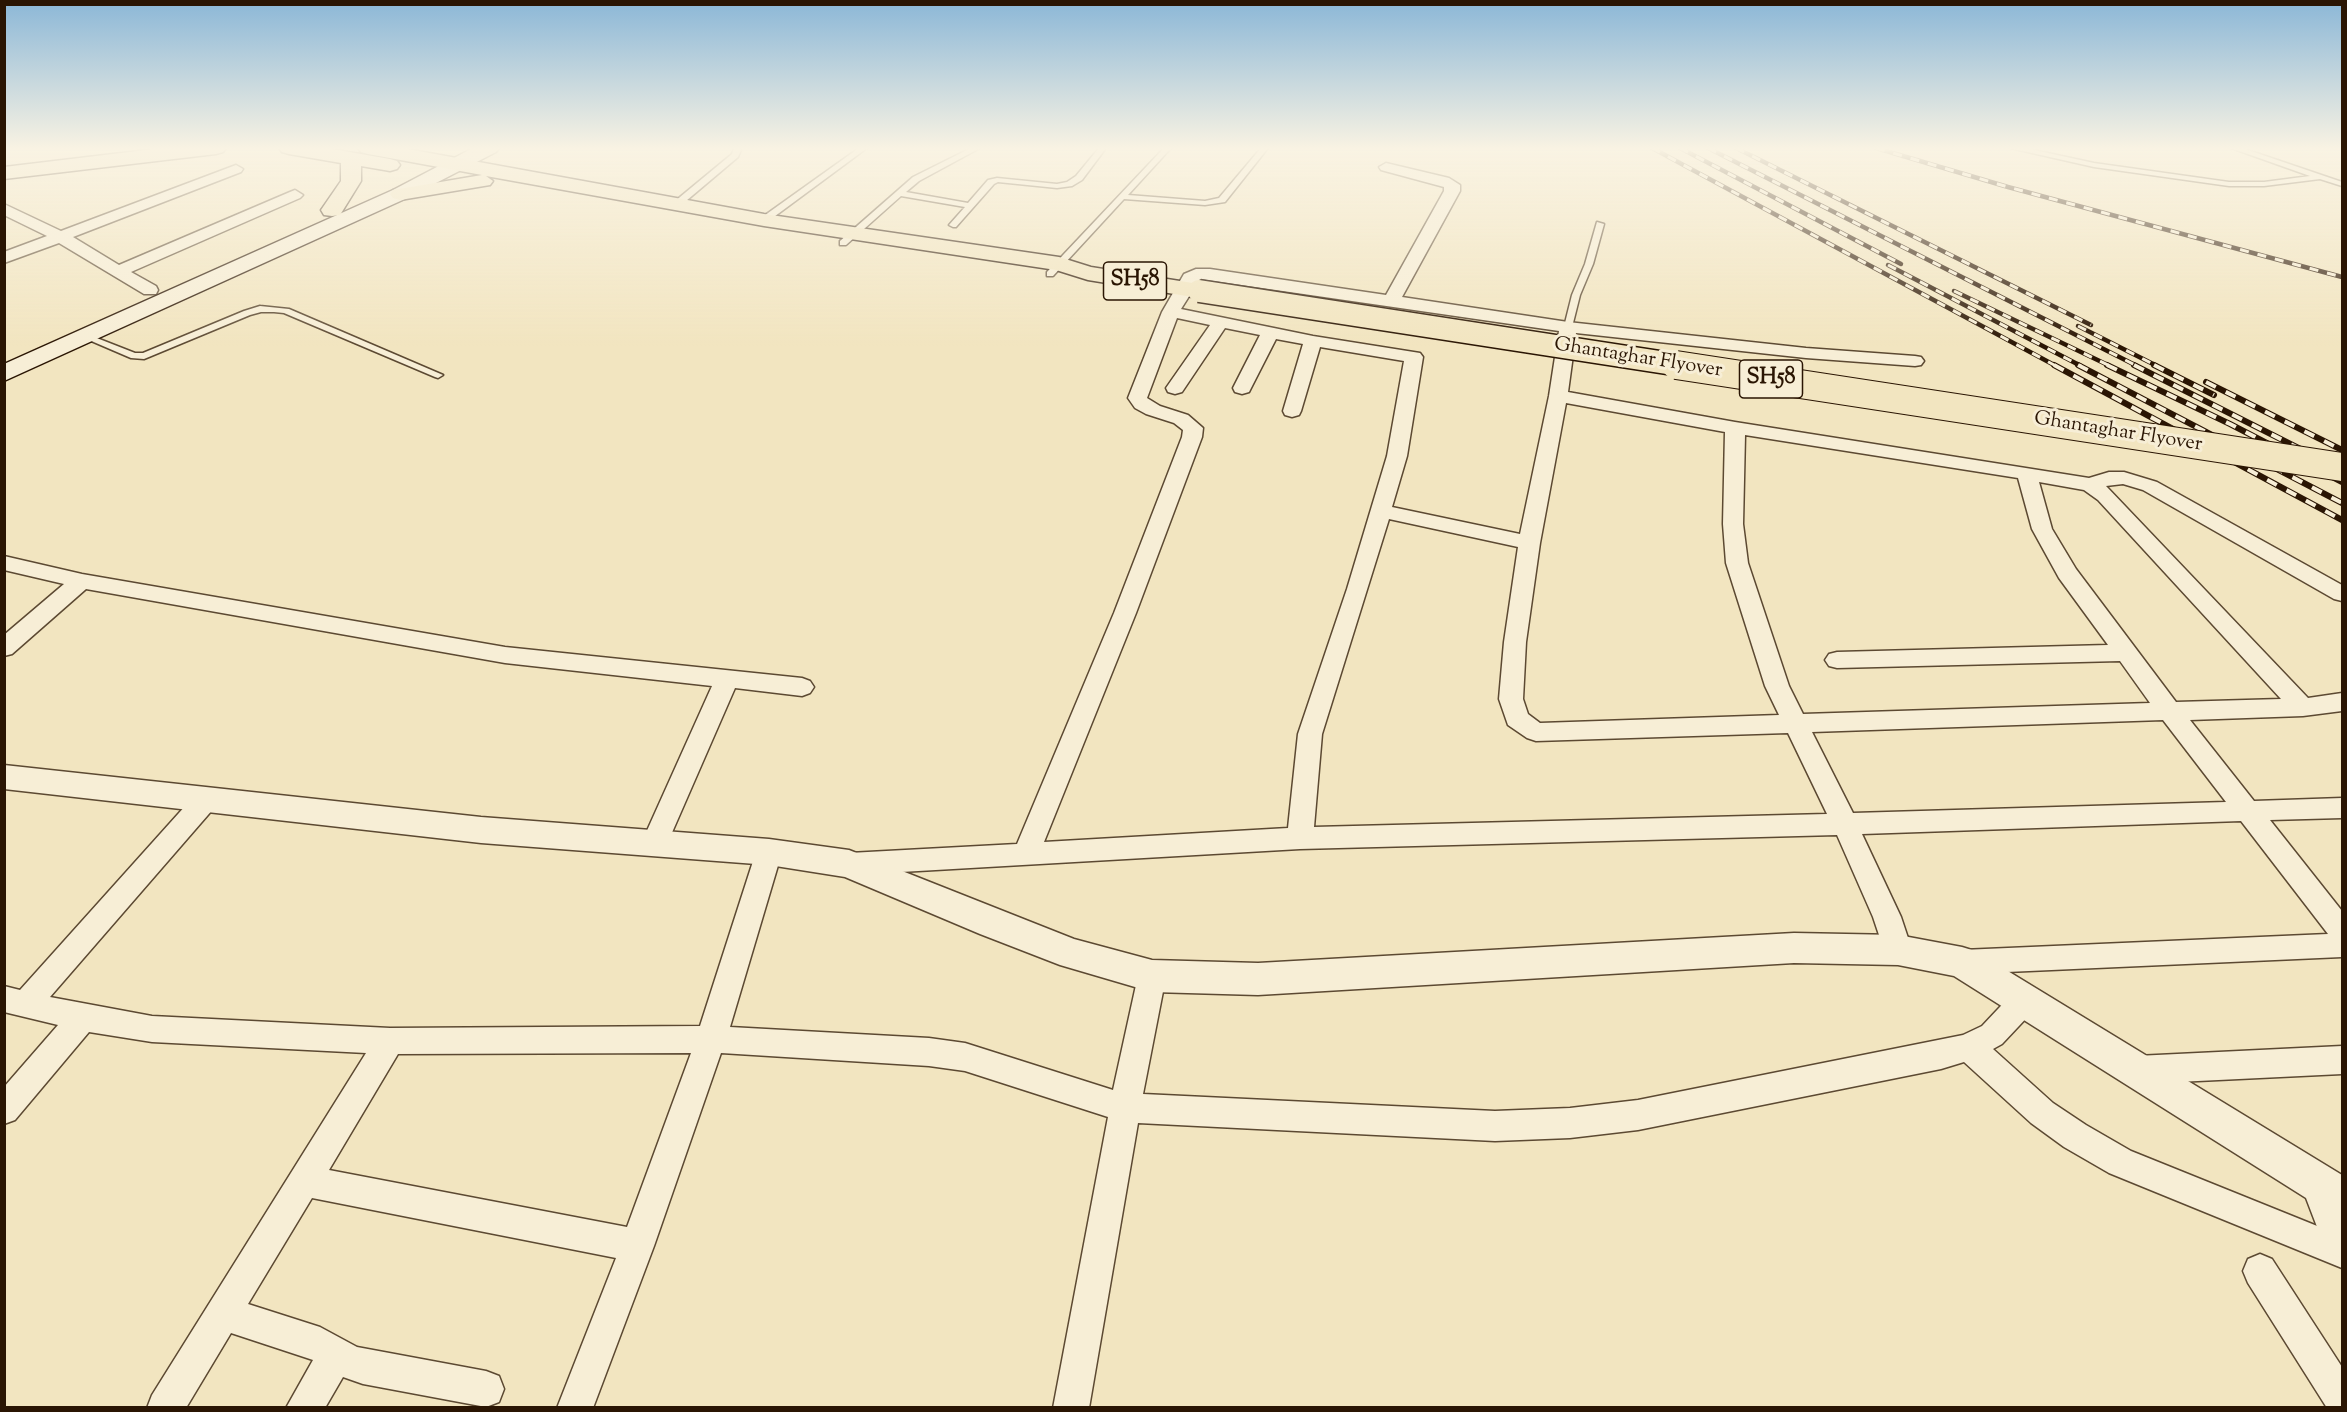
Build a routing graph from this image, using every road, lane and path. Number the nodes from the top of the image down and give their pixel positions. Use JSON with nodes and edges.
{"nodes":[{"id":1,"x":14,"y":214,"type":"edge"},
{"id":2,"x":120,"y":214,"type":"edge"},
{"id":3,"x":251,"y":214,"type":"edge"},
{"id":4,"x":323,"y":214,"type":"edge"},
{"id":5,"x":356,"y":214,"type":"edge"},
{"id":6,"x":664,"y":214,"type":"edge"},
{"id":7,"x":731,"y":214,"type":"edge"},
{"id":8,"x":772,"y":214,"type":"edge"},
{"id":9,"x":875,"y":214,"type":"edge"},
{"id":10,"x":963,"y":214,"type":"edge"},
{"id":11,"x":1108,"y":214,"type":"edge"},
{"id":12,"x":1439,"y":214,"type":"edge"},
{"id":13,"x":764,"y":220,"type":"junction"},
{"id":14,"x":1600,"y":224,"type":"dead end"},
{"id":15,"x":952,"y":225,"type":"dead end"},
{"id":16,"x":61,"y":237,"type":"junction"},
{"id":17,"x":848,"y":238,"type":"junction"},
{"id":18,"x":4,"y":258,"type":"edge"},
{"id":19,"x":1054,"y":269,"type":"junction"},
{"id":20,"x":119,"y":271,"type":"junction"},
{"id":21,"x":150,"y":290,"type":"junction"},
{"id":22,"x":1190,"y":290,"type":"junction"},
{"id":23,"x":1392,"y":300,"type":"junction"},
{"id":24,"x":1172,"y":312,"type":"junction"},
{"id":25,"x":1221,"y":322,"type":"junction"},
{"id":26,"x":1568,"y":327,"type":"junction"},
{"id":27,"x":1270,"y":332,"type":"junction"},
{"id":28,"x":86,"y":337,"type":"junction"},
{"id":29,"x":1313,"y":341,"type":"junction"},
{"id":30,"x":4,"y":355,"type":"edge"},
{"id":31,"x":1915,"y":361,"type":"dead end"},
{"id":32,"x":4,"y":374,"type":"edge"},
{"id":33,"x":438,"y":375,"type":"dead end"},
{"id":34,"x":1175,"y":388,"type":"dead end"},
{"id":35,"x":1242,"y":388,"type":"dead end"},
{"id":36,"x":1558,"y":396,"type":"junction"},
{"id":37,"x":1292,"y":411,"type":"dead end"},
{"id":38,"x":1735,"y":428,"type":"junction"},
{"id":39,"x":2343,"y":467,"type":"edge"},
{"id":40,"x":2027,"y":473,"type":"junction"},
{"id":41,"x":2091,"y":485,"type":"junction"},
{"id":42,"x":1381,"y":511,"type":"junction"},
{"id":43,"x":1529,"y":543,"type":"junction"},
{"id":44,"x":4,"y":563,"type":"edge"},
{"id":45,"x":82,"y":581,"type":"junction"},
{"id":46,"x":2343,"y":594,"type":"edge"},
{"id":47,"x":4,"y":648,"type":"edge"},
{"id":48,"x":2127,"y":653,"type":"junction"},
{"id":49,"x":1837,"y":660,"type":"dead end"},
{"id":50,"x":727,"y":679,"type":"junction"},
{"id":51,"x":802,"y":687,"type":"dead end"},
{"id":52,"x":2343,"y":702,"type":"edge"},
{"id":53,"x":2302,"y":707,"type":"junction"},
{"id":54,"x":2170,"y":711,"type":"junction"},
{"id":55,"x":1793,"y":722,"type":"junction"},
{"id":56,"x":4,"y":777,"type":"edge"},
{"id":57,"x":205,"y":801,"type":"junction"},
{"id":58,"x":2343,"y":808,"type":"edge"},
{"id":59,"x":2249,"y":811,"type":"junction"},
{"id":60,"x":1845,"y":824,"type":"junction"},
{"id":61,"x":1300,"y":838,"type":"junction"},
{"id":62,"x":654,"y":844,"type":"junction"},
{"id":63,"x":769,"y":852,"type":"junction"},
{"id":64,"x":1026,"y":853,"type":"junction"},
{"id":65,"x":849,"y":864,"type":"junction"},
{"id":66,"x":2343,"y":930,"type":"edge"},
{"id":67,"x":2343,"y":945,"type":"edge"},
{"id":68,"x":1898,"y":950,"type":"junction"},
{"id":69,"x":1962,"y":962,"type":"junction"},
{"id":70,"x":1152,"y":976,"type":"junction"},
{"id":71,"x":2024,"y":1001,"type":"junction"},
{"id":72,"x":15,"y":1002,"type":"edge"},
{"id":73,"x":82,"y":1018,"type":"junction"},
{"id":74,"x":711,"y":1039,"type":"junction"},
{"id":75,"x":390,"y":1041,"type":"junction"},
{"id":76,"x":1969,"y":1047,"type":"junction"},
{"id":77,"x":2343,"y":1060,"type":"edge"},
{"id":78,"x":2134,"y":1070,"type":"junction"},
{"id":79,"x":1125,"y":1108,"type":"junction"},
{"id":80,"x":4,"y":1110,"type":"edge"},
{"id":81,"x":304,"y":1181,"type":"junction"},
{"id":82,"x":2332,"y":1192,"type":"edge"},
{"id":83,"x":2343,"y":1238,"type":"edge"},
{"id":84,"x":637,"y":1246,"type":"junction"},
{"id":85,"x":2343,"y":1252,"type":"edge"},
{"id":86,"x":2260,"y":1271,"type":"dead end"},
{"id":87,"x":223,"y":1313,"type":"junction"},
{"id":88,"x":337,"y":1354,"type":"junction"},
{"id":89,"x":486,"y":1389,"type":"dead end"},
{"id":90,"x":2343,"y":1398,"type":"edge"},
{"id":91,"x":165,"y":1407,"type":"edge"},
{"id":92,"x":304,"y":1407,"type":"edge"},
{"id":93,"x":575,"y":1407,"type":"edge"},
{"id":94,"x":1071,"y":1407,"type":"edge"}],
"edges":[{"from":1,"to":16,"type":"street"},
{"from":2,"to":16,"type":"street"},
{"from":3,"to":20,"type":"street"},
{"from":4,"to":21,"type":"main road"},
{"from":5,"to":28,"type":"main road"},
{"from":6,"to":17,"type":"main road","number":"SH58"},
{"from":7,"to":13,"type":"main road","number":"SH58"},
{"from":8,"to":13,"type":"lane"},
{"from":9,"to":17,"type":"lane"},
{"from":10,"to":15,"type":"lane"},
{"from":11,"to":19,"type":"lane"},
{"from":12,"to":23,"type":"street"},
{"from":13,"to":17,"type":"main road","number":"SH58"},
{"from":14,"to":26,"type":"lane"},
{"from":16,"to":18,"type":"street"},
{"from":16,"to":20,"type":"street"},
{"from":17,"to":19,"type":"main road","number":"SH58"},
{"from":19,"to":22,"type":"main road","number":"SH58"},
{"from":20,"to":21,"type":"street"},
{"from":21,"to":30,"type":"main road"},
{"from":22,"to":23,"type":"street"},
{"from":22,"to":24,"type":"street"},
{"from":22,"to":39,"type":"main road","name":"Ghantaghar Flyover","number":"SH58","bridge":true},
{"from":23,"to":26,"type":"street"},
{"from":24,"to":25,"type":"street"},
{"from":24,"to":64,"type":"street"},
{"from":25,"to":27,"type":"street"},
{"from":25,"to":34,"type":"street"},
{"from":26,"to":31,"type":"street"},
{"from":26,"to":36,"type":"street"},
{"from":27,"to":29,"type":"street"},
{"from":27,"to":35,"type":"street"},
{"from":28,"to":32,"type":"main road"},
{"from":28,"to":33,"type":"lane"},
{"from":29,"to":37,"type":"street"},
{"from":29,"to":42,"type":"street"},
{"from":36,"to":38,"type":"street"},
{"from":36,"to":43,"type":"street"},
{"from":38,"to":40,"type":"street"},
{"from":38,"to":55,"type":"street"},
{"from":40,"to":41,"type":"street"},
{"from":40,"to":48,"type":"street"},
{"from":41,"to":46,"type":"street"},
{"from":41,"to":53,"type":"street"},
{"from":42,"to":43,"type":"street"},
{"from":42,"to":61,"type":"street"},
{"from":43,"to":55,"type":"street"},
{"from":44,"to":45,"type":"street"},
{"from":45,"to":47,"type":"street"},
{"from":45,"to":50,"type":"street"},
{"from":48,"to":49,"type":"street"},
{"from":48,"to":54,"type":"street"},
{"from":50,"to":51,"type":"street"},
{"from":50,"to":62,"type":"street"},
{"from":52,"to":53,"type":"street"},
{"from":53,"to":54,"type":"street"},
{"from":54,"to":55,"type":"street"},
{"from":54,"to":59,"type":"street"},
{"from":55,"to":60,"type":"street"},
{"from":56,"to":57,"type":"street"},
{"from":57,"to":62,"type":"street"},
{"from":57,"to":72,"type":"street"},
{"from":58,"to":59,"type":"street"},
{"from":59,"to":60,"type":"street"},
{"from":59,"to":66,"type":"street"},
{"from":60,"to":61,"type":"street"},
{"from":60,"to":68,"type":"street"},
{"from":61,"to":64,"type":"street"},
{"from":62,"to":63,"type":"street"},
{"from":63,"to":65,"type":"street"},
{"from":63,"to":74,"type":"street"},
{"from":64,"to":65,"type":"street"},
{"from":65,"to":70,"type":"street"},
{"from":67,"to":69,"type":"street"},
{"from":68,"to":69,"type":"street"},
{"from":68,"to":70,"type":"street"},
{"from":69,"to":71,"type":"street"},
{"from":70,"to":79,"type":"street"},
{"from":71,"to":76,"type":"street"},
{"from":71,"to":78,"type":"street"},
{"from":72,"to":73,"type":"street"},
{"from":73,"to":75,"type":"street"},
{"from":73,"to":80,"type":"street"},
{"from":74,"to":75,"type":"street"},
{"from":74,"to":79,"type":"street"},
{"from":74,"to":84,"type":"street"},
{"from":75,"to":81,"type":"street"},
{"from":76,"to":79,"type":"street"},
{"from":76,"to":85,"type":"street"},
{"from":77,"to":78,"type":"street"},
{"from":78,"to":82,"type":"street"},
{"from":79,"to":94,"type":"street"},
{"from":81,"to":84,"type":"street"},
{"from":81,"to":87,"type":"street"},
{"from":82,"to":83,"type":"street"},
{"from":84,"to":93,"type":"street"},
{"from":86,"to":90,"type":"street"},
{"from":87,"to":88,"type":"street"},
{"from":87,"to":91,"type":"street"},
{"from":88,"to":89,"type":"street"},
{"from":88,"to":92,"type":"street"}]}
